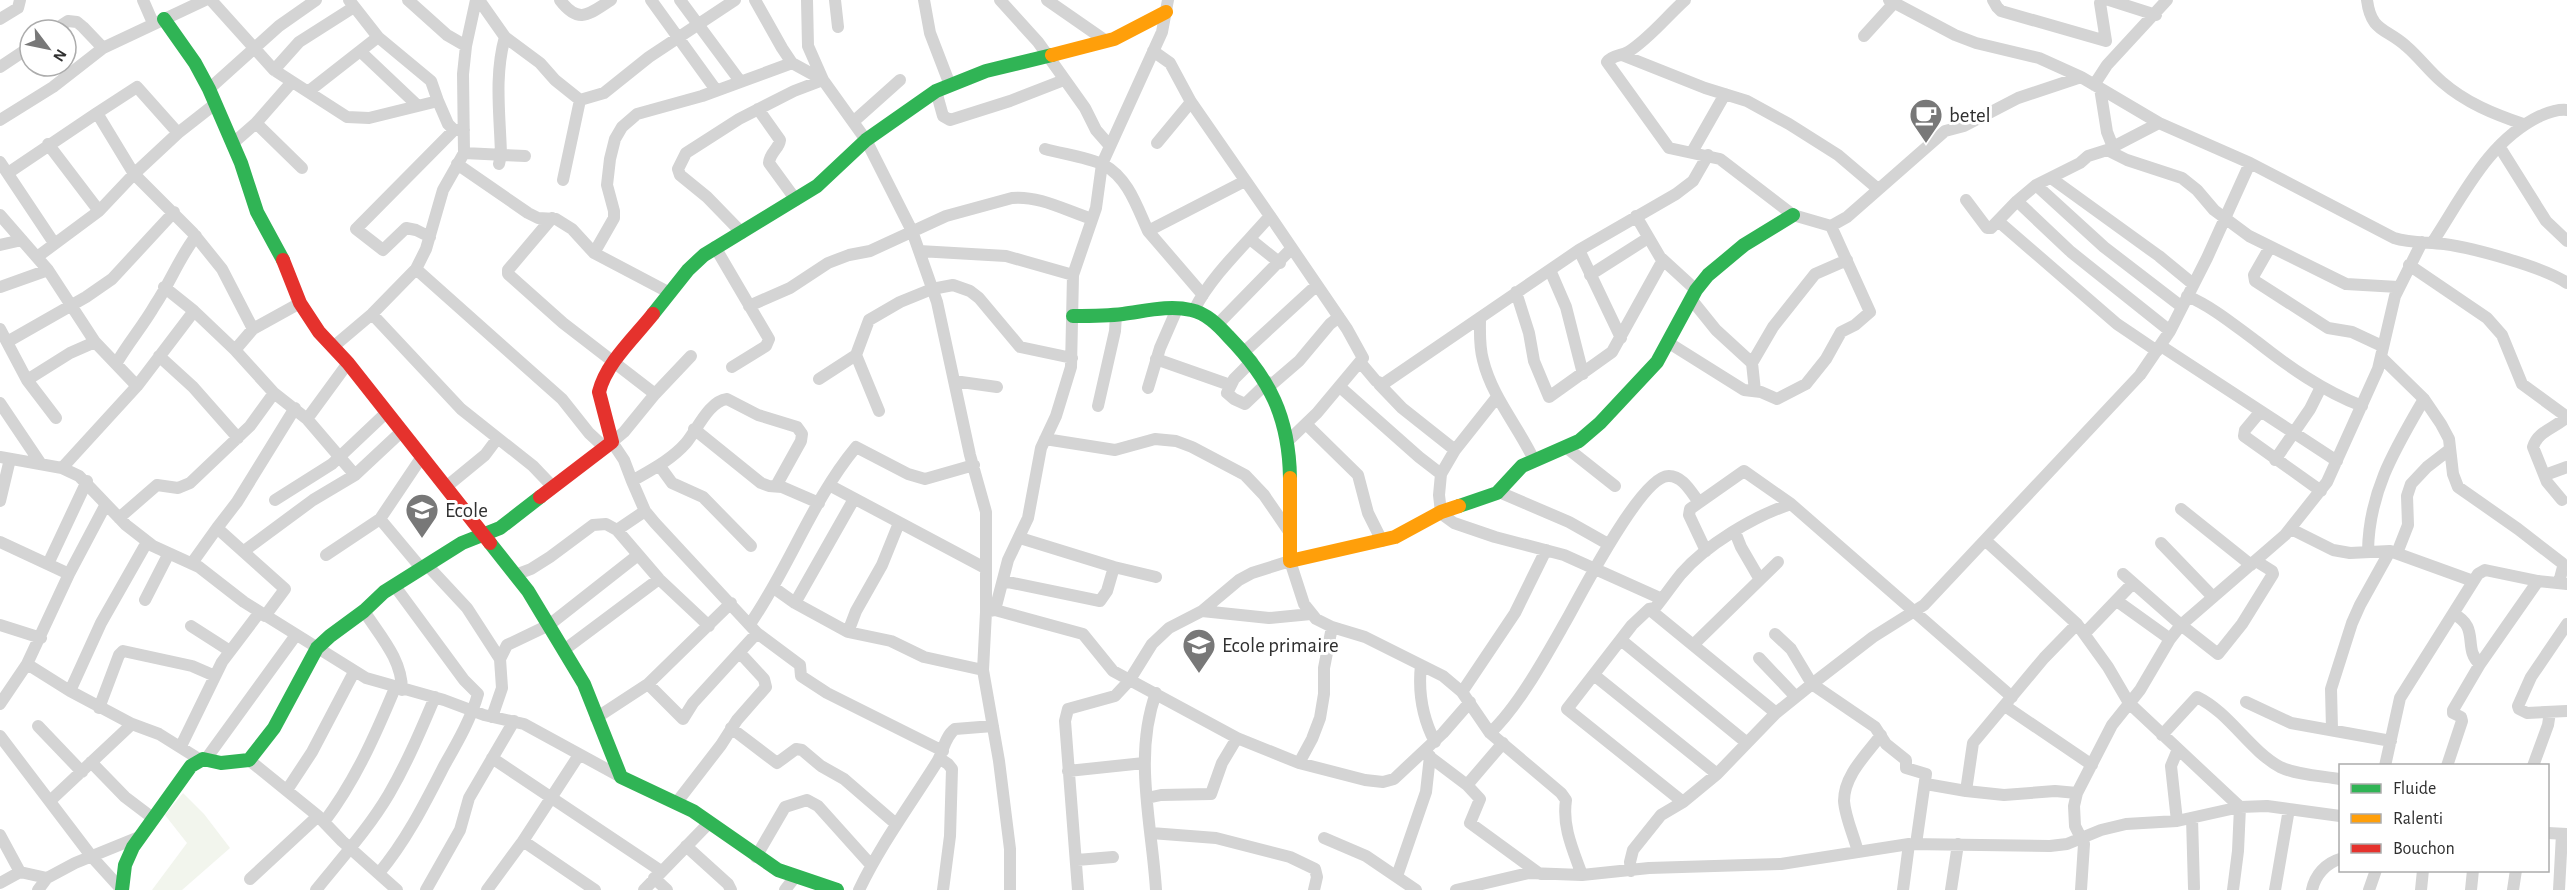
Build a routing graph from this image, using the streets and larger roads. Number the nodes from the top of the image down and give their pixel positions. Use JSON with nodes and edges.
{"nodes":[{"id":1,"x":21,"y":0,"type":"edge"},
{"id":2,"x":143,"y":0,"type":"edge"},
{"id":3,"x":205,"y":0,"type":"edge"},
{"id":4,"x":211,"y":0,"type":"edge"},
{"id":5,"x":316,"y":0,"type":"edge"},
{"id":6,"x":408,"y":0,"type":"edge"},
{"id":7,"x":477,"y":0,"type":"edge"},
{"id":8,"x":560,"y":0,"type":"edge"},
{"id":9,"x":611,"y":0,"type":"edge"},
{"id":10,"x":651,"y":0,"type":"edge"},
{"id":11,"x":680,"y":0,"type":"edge"},
{"id":12,"x":735,"y":0,"type":"edge"},
{"id":13,"x":755,"y":0,"type":"edge"},
{"id":14,"x":807,"y":0,"type":"edge"},
{"id":15,"x":835,"y":0,"type":"edge"},
{"id":16,"x":924,"y":0,"type":"edge"},
{"id":17,"x":1000,"y":0,"type":"edge"},
{"id":18,"x":1047,"y":0,"type":"edge"},
{"id":19,"x":1685,"y":0,"type":"edge"},
{"id":20,"x":1993,"y":0,"type":"edge"},
{"id":21,"x":2103,"y":0,"type":"edge"},
{"id":22,"x":2109,"y":0,"type":"edge"},
{"id":23,"x":2167,"y":0,"type":"edge"},
{"id":24,"x":2367,"y":0,"type":"edge"},
{"id":25,"x":1892,"y":1,"type":"edge"},
{"id":26,"x":352,"y":3,"type":"edge"},
{"id":27,"x":1168,"y":4,"type":"edge"},
{"id":28,"x":2156,"y":15,"type":"junction"},
{"id":29,"x":0,"y":19,"type":"edge"},
{"id":30,"x":159,"y":21,"type":"junction"},
{"id":31,"x":78,"y":23,"type":"edge"},
{"id":32,"x":697,"y":24,"type":"junction"},
{"id":33,"x":838,"y":27,"type":"dead end"},
{"id":34,"x":1864,"y":36,"type":"dead end"},
{"id":35,"x":378,"y":37,"type":"junction"},
{"id":36,"x":505,"y":37,"type":"junction"},
{"id":37,"x":678,"y":39,"type":"junction"},
{"id":38,"x":1106,"y":41,"type":"junction"},
{"id":39,"x":2106,"y":41,"type":"junction"},
{"id":40,"x":466,"y":46,"type":"junction"},
{"id":41,"x":254,"y":47,"type":"junction"},
{"id":42,"x":103,"y":48,"type":"junction"},
{"id":43,"x":1153,"y":51,"type":"junction"},
{"id":44,"x":361,"y":52,"type":"junction"},
{"id":45,"x":2119,"y":53,"type":"junction"},
{"id":46,"x":18,"y":55,"type":"edge"},
{"id":47,"x":1622,"y":55,"type":"junction"},
{"id":48,"x":1049,"y":57,"type":"junction"},
{"id":49,"x":792,"y":63,"type":"junction"},
{"id":50,"x":0,"y":67,"type":"edge"},
{"id":51,"x":274,"y":70,"type":"junction"},
{"id":52,"x":2081,"y":77,"type":"junction"},
{"id":53,"x":823,"y":80,"type":"junction"},
{"id":54,"x":900,"y":80,"type":"dead end"},
{"id":55,"x":1064,"y":80,"type":"junction"},
{"id":56,"x":740,"y":81,"type":"junction"},
{"id":57,"x":292,"y":82,"type":"junction"},
{"id":58,"x":950,"y":85,"type":"junction"},
{"id":59,"x":2097,"y":86,"type":"junction"},
{"id":60,"x":208,"y":89,"type":"junction"},
{"id":61,"x":716,"y":90,"type":"junction"},
{"id":62,"x":309,"y":91,"type":"junction"},
{"id":63,"x":936,"y":91,"type":"junction"},
{"id":64,"x":1725,"y":94,"type":"junction"},
{"id":65,"x":579,"y":100,"type":"junction"},
{"id":66,"x":438,"y":101,"type":"junction"},
{"id":67,"x":1191,"y":102,"type":"junction"},
{"id":68,"x":215,"y":104,"type":"junction"},
{"id":69,"x":417,"y":105,"type":"junction"},
{"id":70,"x":758,"y":109,"type":"junction"},
{"id":71,"x":2565,"y":111,"type":"edge"},
{"id":72,"x":97,"y":113,"type":"junction"},
{"id":73,"x":0,"y":120,"type":"edge"},
{"id":74,"x":853,"y":122,"type":"junction"},
{"id":75,"x":256,"y":123,"type":"junction"},
{"id":76,"x":2159,"y":123,"type":"junction"},
{"id":77,"x":2523,"y":124,"type":"junction"},
{"id":78,"x":459,"y":130,"type":"junction"},
{"id":79,"x":178,"y":133,"type":"junction"},
{"id":80,"x":866,"y":140,"type":"junction"},
{"id":81,"x":1157,"y":143,"type":"dead end"},
{"id":82,"x":48,"y":144,"type":"junction"},
{"id":83,"x":232,"y":144,"type":"junction"},
{"id":84,"x":1110,"y":146,"type":"junction"},
{"id":85,"x":2499,"y":146,"type":"junction"},
{"id":86,"x":1045,"y":149,"type":"dead end"},
{"id":87,"x":2110,"y":149,"type":"junction"},
{"id":88,"x":1692,"y":152,"type":"junction"},
{"id":89,"x":464,"y":153,"type":"junction"},
{"id":90,"x":1708,"y":155,"type":"junction"},
{"id":91,"x":525,"y":156,"type":"dead end"},
{"id":92,"x":500,"y":159,"type":"junction"},
{"id":93,"x":0,"y":162,"type":"edge"},
{"id":94,"x":2250,"y":163,"type":"junction"},
{"id":95,"x":458,"y":164,"type":"junction"},
{"id":96,"x":1102,"y":164,"type":"junction"},
{"id":97,"x":302,"y":168,"type":"dead end"},
{"id":98,"x":8,"y":172,"type":"junction"},
{"id":99,"x":134,"y":174,"type":"junction"},
{"id":100,"x":2050,"y":178,"type":"junction"},
{"id":101,"x":563,"y":180,"type":"dead end"},
{"id":102,"x":1245,"y":181,"type":"junction"},
{"id":103,"x":2036,"y":185,"type":"junction"},
{"id":104,"x":1878,"y":189,"type":"junction"},
{"id":105,"x":796,"y":200,"type":"junction"},
{"id":106,"x":1966,"y":200,"type":"dead end"},
{"id":107,"x":2017,"y":201,"type":"junction"},
{"id":108,"x":99,"y":211,"type":"junction"},
{"id":109,"x":174,"y":212,"type":"junction"},
{"id":110,"x":0,"y":215,"type":"edge"},
{"id":111,"x":1793,"y":215,"type":"junction"},
{"id":112,"x":1270,"y":216,"type":"junction"},
{"id":113,"x":1636,"y":216,"type":"junction"},
{"id":114,"x":552,"y":218,"type":"junction"},
{"id":115,"x":1092,"y":219,"type":"junction"},
{"id":116,"x":2224,"y":219,"type":"junction"},
{"id":117,"x":1998,"y":221,"type":"junction"},
{"id":118,"x":1831,"y":226,"type":"junction"},
{"id":119,"x":912,"y":231,"type":"junction"},
{"id":120,"x":1148,"y":231,"type":"junction"},
{"id":121,"x":742,"y":233,"type":"junction"},
{"id":122,"x":195,"y":236,"type":"junction"},
{"id":123,"x":430,"y":237,"type":"junction"},
{"id":124,"x":1648,"y":238,"type":"junction"},
{"id":125,"x":1250,"y":239,"type":"junction"},
{"id":126,"x":22,"y":240,"type":"junction"},
{"id":127,"x":2567,"y":241,"type":"edge"},
{"id":128,"x":2427,"y":242,"type":"junction"},
{"id":129,"x":54,"y":243,"type":"junction"},
{"id":130,"x":0,"y":245,"type":"edge"},
{"id":131,"x":715,"y":247,"type":"junction"},
{"id":132,"x":2270,"y":247,"type":"junction"},
{"id":133,"x":1292,"y":248,"type":"junction"},
{"id":134,"x":1579,"y":250,"type":"junction"},
{"id":135,"x":919,"y":251,"type":"junction"},
{"id":136,"x":594,"y":253,"type":"junction"},
{"id":137,"x":37,"y":257,"type":"junction"},
{"id":138,"x":1663,"y":260,"type":"junction"},
{"id":139,"x":1847,"y":260,"type":"junction"},
{"id":140,"x":1280,"y":263,"type":"junction"},
{"id":141,"x":2409,"y":265,"type":"junction"},
{"id":142,"x":416,"y":269,"type":"junction"},
{"id":143,"x":48,"y":270,"type":"junction"},
{"id":144,"x":1550,"y":270,"type":"junction"},
{"id":145,"x":1073,"y":275,"type":"junction"},
{"id":146,"x":1590,"y":275,"type":"junction"},
{"id":147,"x":2567,"y":283,"type":"edge"},
{"id":148,"x":2193,"y":284,"type":"junction"},
{"id":149,"x":1317,"y":285,"type":"junction"},
{"id":150,"x":0,"y":287,"type":"edge"},
{"id":151,"x":164,"y":287,"type":"junction"},
{"id":152,"x":2398,"y":287,"type":"junction"},
{"id":153,"x":932,"y":289,"type":"junction"},
{"id":154,"x":1516,"y":292,"type":"junction"},
{"id":155,"x":670,"y":293,"type":"junction"},
{"id":156,"x":1693,"y":294,"type":"junction"},
{"id":157,"x":1203,"y":295,"type":"junction"},
{"id":158,"x":2185,"y":301,"type":"junction"},
{"id":159,"x":300,"y":303,"type":"junction"},
{"id":160,"x":72,"y":305,"type":"junction"},
{"id":161,"x":749,"y":306,"type":"junction"},
{"id":162,"x":1178,"y":309,"type":"junction"},
{"id":163,"x":1194,"y":310,"type":"junction"},
{"id":164,"x":194,"y":311,"type":"junction"},
{"id":165,"x":372,"y":314,"type":"junction"},
{"id":166,"x":1116,"y":315,"type":"junction"},
{"id":167,"x":1073,"y":316,"type":"junction"},
{"id":168,"x":1339,"y":317,"type":"junction"},
{"id":169,"x":1480,"y":318,"type":"junction"},
{"id":170,"x":1217,"y":325,"type":"junction"},
{"id":171,"x":0,"y":329,"type":"edge"},
{"id":172,"x":253,"y":329,"type":"junction"},
{"id":173,"x":2169,"y":331,"type":"junction"},
{"id":174,"x":1620,"y":338,"type":"junction"},
{"id":175,"x":7,"y":342,"type":"junction"},
{"id":176,"x":94,"y":342,"type":"junction"},
{"id":177,"x":1669,"y":343,"type":"junction"},
{"id":178,"x":333,"y":347,"type":"junction"},
{"id":179,"x":2159,"y":348,"type":"junction"},
{"id":180,"x":235,"y":350,"type":"junction"},
{"id":181,"x":2382,"y":352,"type":"junction"},
{"id":182,"x":856,"y":355,"type":"junction"},
{"id":183,"x":159,"y":356,"type":"junction"},
{"id":184,"x":691,"y":356,"type":"dead end"},
{"id":185,"x":1248,"y":356,"type":"junction"},
{"id":186,"x":1072,"y":358,"type":"junction"},
{"id":187,"x":1156,"y":359,"type":"junction"},
{"id":188,"x":1360,"y":362,"type":"junction"},
{"id":189,"x":348,"y":363,"type":"junction"},
{"id":190,"x":614,"y":363,"type":"junction"},
{"id":191,"x":1752,"y":363,"type":"junction"},
{"id":192,"x":116,"y":364,"type":"junction"},
{"id":193,"x":732,"y":367,"type":"dead end"},
{"id":194,"x":1583,"y":374,"type":"junction"},
{"id":195,"x":27,"y":380,"type":"junction"},
{"id":196,"x":819,"y":380,"type":"dead end"},
{"id":197,"x":954,"y":381,"type":"junction"},
{"id":198,"x":1269,"y":384,"type":"junction"},
{"id":199,"x":1379,"y":384,"type":"junction"},
{"id":200,"x":137,"y":386,"type":"junction"},
{"id":201,"x":1230,"y":386,"type":"junction"},
{"id":202,"x":997,"y":387,"type":"dead end"},
{"id":203,"x":1148,"y":387,"type":"dead end"},
{"id":204,"x":1340,"y":387,"type":"junction"},
{"id":205,"x":2321,"y":387,"type":"junction"},
{"id":206,"x":1755,"y":391,"type":"junction"},
{"id":207,"x":274,"y":393,"type":"junction"},
{"id":208,"x":655,"y":394,"type":"junction"},
{"id":209,"x":1497,"y":398,"type":"junction"},
{"id":210,"x":2424,"y":399,"type":"junction"},
{"id":211,"x":0,"y":403,"type":"edge"},
{"id":212,"x":1098,"y":406,"type":"dead end"},
{"id":213,"x":2362,"y":406,"type":"junction"},
{"id":214,"x":295,"y":408,"type":"junction"},
{"id":215,"x":879,"y":411,"type":"dead end"},
{"id":216,"x":387,"y":412,"type":"junction"},
{"id":217,"x":2260,"y":412,"type":"junction"},
{"id":218,"x":2567,"y":417,"type":"edge"},
{"id":219,"x":56,"y":418,"type":"dead end"},
{"id":220,"x":307,"y":419,"type":"junction"},
{"id":221,"x":1306,"y":424,"type":"junction"},
{"id":222,"x":694,"y":429,"type":"junction"},
{"id":223,"x":400,"y":432,"type":"junction"},
{"id":224,"x":2293,"y":433,"type":"junction"},
{"id":225,"x":238,"y":438,"type":"junction"},
{"id":226,"x":497,"y":439,"type":"junction"},
{"id":227,"x":1045,"y":440,"type":"junction"},
{"id":228,"x":1289,"y":440,"type":"junction"},
{"id":229,"x":608,"y":445,"type":"junction"},
{"id":230,"x":1567,"y":448,"type":"junction"},
{"id":231,"x":1455,"y":450,"type":"junction"},
{"id":232,"x":2450,"y":450,"type":"junction"},
{"id":233,"x":341,"y":457,"type":"junction"},
{"id":234,"x":5,"y":458,"type":"edge"},
{"id":235,"x":421,"y":458,"type":"junction"},
{"id":236,"x":1534,"y":460,"type":"junction"},
{"id":237,"x":2276,"y":460,"type":"junction"},
{"id":238,"x":2337,"y":461,"type":"junction"},
{"id":239,"x":40,"y":464,"type":"junction"},
{"id":240,"x":659,"y":465,"type":"junction"},
{"id":241,"x":974,"y":465,"type":"junction"},
{"id":242,"x":2567,"y":467,"type":"edge"},
{"id":243,"x":62,"y":468,"type":"junction"},
{"id":244,"x":1441,"y":474,"type":"junction"},
{"id":245,"x":355,"y":475,"type":"junction"},
{"id":246,"x":2545,"y":475,"type":"junction"},
{"id":247,"x":87,"y":482,"type":"junction"},
{"id":248,"x":632,"y":482,"type":"junction"},
{"id":249,"x":829,"y":485,"type":"junction"},
{"id":250,"x":776,"y":486,"type":"junction"},
{"id":251,"x":1615,"y":486,"type":"dead end"},
{"id":252,"x":446,"y":487,"type":"junction"},
{"id":253,"x":553,"y":487,"type":"junction"},
{"id":254,"x":2321,"y":491,"type":"junction"},
{"id":255,"x":1499,"y":492,"type":"junction"},
{"id":256,"x":854,"y":499,"type":"junction"},
{"id":257,"x":275,"y":500,"type":"dead end"},
{"id":258,"x":2562,"y":500,"type":"dead end"},
{"id":259,"x":0,"y":501,"type":"edge"},
{"id":260,"x":1698,"y":501,"type":"junction"},
{"id":261,"x":819,"y":503,"type":"junction"},
{"id":262,"x":106,"y":504,"type":"junction"},
{"id":263,"x":1791,"y":504,"type":"junction"},
{"id":264,"x":2181,"y":509,"type":"dead end"},
{"id":265,"x":645,"y":512,"type":"junction"},
{"id":266,"x":1441,"y":512,"type":"junction"},
{"id":267,"x":119,"y":518,"type":"junction"},
{"id":268,"x":380,"y":519,"type":"junction"},
{"id":269,"x":899,"y":523,"type":"junction"},
{"id":270,"x":217,"y":528,"type":"junction"},
{"id":271,"x":2291,"y":529,"type":"junction"},
{"id":272,"x":618,"y":530,"type":"junction"},
{"id":273,"x":1288,"y":530,"type":"junction"},
{"id":274,"x":1735,"y":532,"type":"junction"},
{"id":275,"x":482,"y":536,"type":"junction"},
{"id":276,"x":1020,"y":538,"type":"junction"},
{"id":277,"x":1985,"y":540,"type":"junction"},
{"id":278,"x":1382,"y":541,"type":"junction"},
{"id":279,"x":0,"y":542,"type":"edge"},
{"id":280,"x":147,"y":542,"type":"junction"},
{"id":281,"x":2161,"y":543,"type":"dead end"},
{"id":282,"x":1608,"y":544,"type":"junction"},
{"id":283,"x":751,"y":546,"type":"dead end"},
{"id":284,"x":1546,"y":550,"type":"junction"},
{"id":285,"x":244,"y":551,"type":"junction"},
{"id":286,"x":1706,"y":551,"type":"junction"},
{"id":287,"x":2368,"y":551,"type":"junction"},
{"id":288,"x":2394,"y":552,"type":"junction"},
{"id":289,"x":168,"y":555,"type":"junction"},
{"id":290,"x":326,"y":555,"type":"dead end"},
{"id":291,"x":638,"y":555,"type":"junction"},
{"id":292,"x":1290,"y":561,"type":"junction"},
{"id":293,"x":1778,"y":562,"type":"dead end"},
{"id":294,"x":192,"y":563,"type":"junction"},
{"id":295,"x":2254,"y":563,"type":"junction"},
{"id":296,"x":48,"y":564,"type":"junction"},
{"id":297,"x":424,"y":567,"type":"junction"},
{"id":298,"x":1114,"y":567,"type":"junction"},
{"id":299,"x":985,"y":568,"type":"junction"},
{"id":300,"x":1593,"y":568,"type":"junction"},
{"id":301,"x":69,"y":574,"type":"junction"},
{"id":302,"x":2123,"y":574,"type":"dead end"},
{"id":303,"x":515,"y":575,"type":"junction"},
{"id":304,"x":1156,"y":577,"type":"dead end"},
{"id":305,"x":1760,"y":578,"type":"junction"},
{"id":306,"x":659,"y":579,"type":"junction"},
{"id":307,"x":2473,"y":581,"type":"junction"},
{"id":308,"x":2538,"y":581,"type":"junction"},
{"id":309,"x":1003,"y":582,"type":"junction"},
{"id":310,"x":2133,"y":583,"type":"junction"},
{"id":311,"x":2563,"y":583,"type":"edge"},
{"id":312,"x":394,"y":585,"type":"junction"},
{"id":313,"x":774,"y":588,"type":"junction"},
{"id":314,"x":2213,"y":597,"type":"junction"},
{"id":315,"x":1662,"y":599,"type":"junction"},
{"id":316,"x":145,"y":600,"type":"dead end"},
{"id":317,"x":2117,"y":601,"type":"junction"},
{"id":318,"x":731,"y":603,"type":"junction"},
{"id":319,"x":795,"y":603,"type":"junction"},
{"id":320,"x":1649,"y":609,"type":"junction"},
{"id":321,"x":364,"y":611,"type":"junction"},
{"id":322,"x":991,"y":611,"type":"junction"},
{"id":323,"x":1202,"y":611,"type":"junction"},
{"id":324,"x":1916,"y":611,"type":"junction"},
{"id":325,"x":262,"y":614,"type":"junction"},
{"id":326,"x":1311,"y":614,"type":"junction"},
{"id":327,"x":2453,"y":614,"type":"junction"},
{"id":328,"x":2567,"y":624,"type":"edge"},
{"id":329,"x":0,"y":625,"type":"edge"},
{"id":330,"x":549,"y":625,"type":"junction"},
{"id":331,"x":2181,"y":625,"type":"junction"},
{"id":332,"x":191,"y":626,"type":"dead end"},
{"id":333,"x":710,"y":626,"type":"junction"},
{"id":334,"x":1332,"y":627,"type":"junction"},
{"id":335,"x":753,"y":628,"type":"junction"},
{"id":336,"x":2081,"y":628,"type":"junction"},
{"id":337,"x":848,"y":632,"type":"junction"},
{"id":338,"x":1775,"y":634,"type":"dead end"},
{"id":339,"x":296,"y":635,"type":"junction"},
{"id":340,"x":41,"y":638,"type":"junction"},
{"id":341,"x":2170,"y":639,"type":"junction"},
{"id":342,"x":1621,"y":640,"type":"junction"},
{"id":343,"x":1693,"y":645,"type":"junction"},
{"id":344,"x":317,"y":648,"type":"junction"},
{"id":345,"x":564,"y":650,"type":"junction"},
{"id":346,"x":230,"y":651,"type":"junction"},
{"id":347,"x":740,"y":653,"type":"junction"},
{"id":348,"x":1759,"y":658,"type":"dead end"},
{"id":349,"x":500,"y":659,"type":"junction"},
{"id":350,"x":27,"y":664,"type":"junction"},
{"id":351,"x":2480,"y":664,"type":"junction"},
{"id":352,"x":1421,"y":665,"type":"junction"},
{"id":353,"x":983,"y":670,"type":"junction"},
{"id":354,"x":354,"y":672,"type":"junction"},
{"id":355,"x":1594,"y":675,"type":"junction"},
{"id":356,"x":215,"y":676,"type":"junction"},
{"id":357,"x":1129,"y":681,"type":"junction"},
{"id":358,"x":648,"y":684,"type":"junction"},
{"id":359,"x":1812,"y":684,"type":"junction"},
{"id":360,"x":399,"y":689,"type":"junction"},
{"id":361,"x":70,"y":692,"type":"junction"},
{"id":362,"x":1156,"y":693,"type":"junction"},
{"id":363,"x":435,"y":697,"type":"junction"},
{"id":364,"x":1466,"y":697,"type":"junction"},
{"id":365,"x":1796,"y":697,"type":"junction"},
{"id":366,"x":2008,"y":701,"type":"junction"},
{"id":367,"x":2246,"y":702,"type":"dead end"},
{"id":368,"x":2129,"y":703,"type":"junction"},
{"id":369,"x":0,"y":704,"type":"edge"},
{"id":370,"x":99,"y":708,"type":"junction"},
{"id":371,"x":472,"y":711,"type":"junction"},
{"id":372,"x":2567,"y":711,"type":"edge"},
{"id":373,"x":2550,"y":712,"type":"junction"},
{"id":374,"x":1776,"y":713,"type":"junction"},
{"id":375,"x":492,"y":717,"type":"junction"},
{"id":376,"x":596,"y":718,"type":"junction"},
{"id":377,"x":514,"y":721,"type":"junction"},
{"id":378,"x":132,"y":724,"type":"junction"},
{"id":379,"x":38,"y":726,"type":"dead end"},
{"id":380,"x":993,"y":726,"type":"junction"},
{"id":381,"x":731,"y":728,"type":"junction"},
{"id":382,"x":2332,"y":729,"type":"junction"},
{"id":383,"x":1490,"y":733,"type":"junction"},
{"id":384,"x":1881,"y":735,"type":"junction"},
{"id":385,"x":2162,"y":735,"type":"junction"},
{"id":386,"x":0,"y":736,"type":"edge"},
{"id":387,"x":1237,"y":738,"type":"junction"},
{"id":388,"x":2391,"y":741,"type":"junction"},
{"id":389,"x":1435,"y":742,"type":"junction"},
{"id":390,"x":1503,"y":743,"type":"junction"},
{"id":391,"x":1747,"y":743,"type":"junction"},
{"id":392,"x":181,"y":746,"type":"junction"},
{"id":393,"x":2178,"y":749,"type":"junction"},
{"id":394,"x":1426,"y":754,"type":"junction"},
{"id":395,"x":579,"y":755,"type":"junction"},
{"id":396,"x":941,"y":755,"type":"junction"},
{"id":397,"x":492,"y":758,"type":"junction"},
{"id":398,"x":203,"y":759,"type":"junction"},
{"id":399,"x":249,"y":760,"type":"junction"},
{"id":400,"x":91,"y":762,"type":"junction"},
{"id":401,"x":1144,"y":763,"type":"junction"},
{"id":402,"x":1299,"y":763,"type":"junction"},
{"id":403,"x":2385,"y":764,"type":"edge"},
{"id":404,"x":2447,"y":764,"type":"edge"},
{"id":405,"x":2533,"y":764,"type":"edge"},
{"id":406,"x":2092,"y":765,"type":"junction"},
{"id":407,"x":81,"y":771,"type":"junction"},
{"id":408,"x":1068,"y":771,"type":"junction"},
{"id":409,"x":1717,"y":774,"type":"junction"},
{"id":410,"x":621,"y":777,"type":"junction"},
{"id":411,"x":2339,"y":779,"type":"edge"},
{"id":412,"x":1926,"y":784,"type":"junction"},
{"id":413,"x":1467,"y":785,"type":"junction"},
{"id":414,"x":287,"y":790,"type":"junction"},
{"id":415,"x":1966,"y":791,"type":"junction"},
{"id":416,"x":2077,"y":793,"type":"junction"},
{"id":417,"x":550,"y":798,"type":"junction"},
{"id":418,"x":1146,"y":798,"type":"junction"},
{"id":419,"x":50,"y":801,"type":"junction"},
{"id":420,"x":677,"y":802,"type":"junction"},
{"id":421,"x":1683,"y":802,"type":"junction"},
{"id":422,"x":2240,"y":807,"type":"junction"},
{"id":423,"x":2289,"y":808,"type":"junction"},
{"id":424,"x":2339,"y":816,"type":"edge"},
{"id":425,"x":2192,"y":818,"type":"junction"},
{"id":426,"x":154,"y":819,"type":"junction"},
{"id":427,"x":321,"y":819,"type":"junction"},
{"id":428,"x":2177,"y":821,"type":"junction"},
{"id":429,"x":709,"y":823,"type":"junction"},
{"id":430,"x":896,"y":824,"type":"junction"},
{"id":431,"x":1151,"y":833,"type":"junction"},
{"id":432,"x":2549,"y":833,"type":"edge"},
{"id":433,"x":2564,"y":834,"type":"edge"},
{"id":434,"x":0,"y":835,"type":"edge"},
{"id":435,"x":139,"y":837,"type":"junction"},
{"id":436,"x":1324,"y":838,"type":"dead end"},
{"id":437,"x":2083,"y":838,"type":"junction"},
{"id":438,"x":523,"y":841,"type":"junction"},
{"id":439,"x":1913,"y":844,"type":"junction"},
{"id":440,"x":1958,"y":844,"type":"junction"},
{"id":441,"x":686,"y":846,"type":"junction"},
{"id":442,"x":350,"y":848,"type":"junction"},
{"id":443,"x":1858,"y":852,"type":"junction"},
{"id":444,"x":92,"y":857,"type":"junction"},
{"id":445,"x":756,"y":857,"type":"junction"},
{"id":446,"x":1113,"y":857,"type":"dead end"},
{"id":447,"x":2339,"y":859,"type":"edge"},
{"id":448,"x":1077,"y":860,"type":"junction"},
{"id":449,"x":871,"y":865,"type":"junction"},
{"id":450,"x":1631,"y":871,"type":"junction"},
{"id":451,"x":21,"y":872,"type":"junction"},
{"id":452,"x":2375,"y":872,"type":"edge"},
{"id":453,"x":2423,"y":872,"type":"edge"},
{"id":454,"x":2473,"y":872,"type":"edge"},
{"id":455,"x":2516,"y":872,"type":"edge"},
{"id":456,"x":379,"y":873,"type":"junction"},
{"id":457,"x":658,"y":874,"type":"junction"},
{"id":458,"x":1540,"y":874,"type":"junction"},
{"id":459,"x":1582,"y":875,"type":"junction"},
{"id":460,"x":1397,"y":876,"type":"junction"},
{"id":461,"x":795,"y":877,"type":"junction"},
{"id":462,"x":250,"y":879,"type":"dead end"},
{"id":463,"x":0,"y":883,"type":"edge"},
{"id":464,"x":44,"y":885,"type":"edge"},
{"id":465,"x":814,"y":886,"type":"edge"},
{"id":466,"x":392,"y":888,"type":"edge"},
{"id":467,"x":2194,"y":888,"type":"dead end"},
{"id":468,"x":122,"y":890,"type":"edge"},
{"id":469,"x":316,"y":890,"type":"edge"},
{"id":470,"x":426,"y":890,"type":"edge"},
{"id":471,"x":487,"y":890,"type":"edge"},
{"id":472,"x":595,"y":890,"type":"edge"},
{"id":473,"x":644,"y":890,"type":"edge"},
{"id":474,"x":667,"y":890,"type":"edge"},
{"id":475,"x":731,"y":890,"type":"edge"},
{"id":476,"x":785,"y":890,"type":"edge"},
{"id":477,"x":837,"y":890,"type":"edge"},
{"id":478,"x":859,"y":890,"type":"edge"},
{"id":479,"x":943,"y":890,"type":"edge"},
{"id":480,"x":1010,"y":890,"type":"edge"},
{"id":481,"x":1078,"y":890,"type":"edge"},
{"id":482,"x":1155,"y":890,"type":"edge"},
{"id":483,"x":1314,"y":890,"type":"edge"},
{"id":484,"x":1416,"y":890,"type":"edge"},
{"id":485,"x":1456,"y":890,"type":"edge"},
{"id":486,"x":1903,"y":890,"type":"edge"},
{"id":487,"x":1951,"y":890,"type":"edge"},
{"id":488,"x":2081,"y":890,"type":"edge"},
{"id":489,"x":2233,"y":890,"type":"edge"},
{"id":490,"x":2275,"y":890,"type":"edge"},
{"id":491,"x":2312,"y":890,"type":"edge"},
{"id":492,"x":2369,"y":890,"type":"edge"},
{"id":493,"x":2421,"y":890,"type":"edge"},
{"id":494,"x":2471,"y":890,"type":"edge"},
{"id":495,"x":2513,"y":890,"type":"edge"},
{"id":496,"x":2559,"y":890,"type":"edge"}],
"edges":[{"from":1,"to":29,"type":"street"},
{"from":2,"to":30,"type":"street"},
{"from":3,"to":30,"type":"street"},
{"from":4,"to":41,"type":"street"},
{"from":5,"to":41,"type":"street"},
{"from":6,"to":40,"type":"street"},
{"from":7,"to":36,"type":"street"},
{"from":7,"to":40,"type":"street"},
{"from":8,"to":9,"type":"street"},
{"from":10,"to":37,"type":"street"},
{"from":11,"to":32,"type":"street"},
{"from":12,"to":32,"type":"street"},
{"from":13,"to":49,"type":"street"},
{"from":14,"to":53,"type":"street"},
{"from":15,"to":33,"type":"street"},
{"from":16,"to":58,"type":"street"},
{"from":17,"to":48,"type":"street"},
{"from":18,"to":38,"type":"street"},
{"from":19,"to":47,"type":"street"},
{"from":20,"to":39,"type":"street"},
{"from":21,"to":39,"type":"street"},
{"from":22,"to":28,"type":"street"},
{"from":23,"to":28,"type":"street"},
{"from":24,"to":77,"type":"street"},
{"from":25,"to":34,"type":"street"},
{"from":25,"to":52,"type":"street"},
{"from":26,"to":35,"type":"street"},
{"from":26,"to":51,"type":"street"},
{"from":27,"to":38,"type":"street"},
{"from":27,"to":43,"type":"street"},
{"from":28,"to":45,"type":"street"},
{"from":30,"to":42,"type":"street"},
{"from":30,"to":60,"type":"street"},
{"from":31,"to":42,"type":"street"},
{"from":32,"to":37,"type":"street"},
{"from":32,"to":56,"type":"street"},
{"from":35,"to":44,"type":"street"},
{"from":35,"to":66,"type":"street"},
{"from":36,"to":65,"type":"street"},
{"from":36,"to":92,"type":"street"},
{"from":37,"to":61,"type":"street"},
{"from":37,"to":65,"type":"street"},
{"from":38,"to":48,"type":"street"},
{"from":39,"to":45,"type":"street"},
{"from":40,"to":78,"type":"street"},
{"from":41,"to":51,"type":"street"},
{"from":41,"to":60,"type":"street"},
{"from":42,"to":73,"type":"street"},
{"from":43,"to":67,"type":"street"},
{"from":43,"to":84,"type":"street"},
{"from":44,"to":62,"type":"street"},
{"from":44,"to":69,"type":"street"},
{"from":45,"to":59,"type":"street"},
{"from":46,"to":50,"type":"street"},
{"from":47,"to":64,"type":"street"},
{"from":47,"to":88,"type":"street"},
{"from":48,"to":55,"type":"street"},
{"from":48,"to":58,"type":"street"},
{"from":49,"to":53,"type":"street"},
{"from":49,"to":56,"type":"street"},
{"from":51,"to":57,"type":"street"},
{"from":52,"to":59,"type":"street"},
{"from":52,"to":104,"type":"street"},
{"from":53,"to":70,"type":"street"},
{"from":53,"to":74,"type":"street"},
{"from":54,"to":74,"type":"street"},
{"from":55,"to":63,"type":"street"},
{"from":55,"to":84,"type":"street"},
{"from":56,"to":61,"type":"street"},
{"from":57,"to":62,"type":"street"},
{"from":57,"to":75,"type":"street"},
{"from":58,"to":63,"type":"street"},
{"from":59,"to":76,"type":"street"},
{"from":59,"to":87,"type":"street"},
{"from":60,"to":68,"type":"street"},
{"from":61,"to":136,"type":"street"},
{"from":62,"to":69,"type":"street"},
{"from":63,"to":80,"type":"street"},
{"from":64,"to":88,"type":"street"},
{"from":64,"to":104,"type":"street"},
{"from":65,"to":101,"type":"street"},
{"from":66,"to":69,"type":"street"},
{"from":66,"to":78,"type":"street"},
{"from":67,"to":81,"type":"street"},
{"from":67,"to":102,"type":"street"},
{"from":68,"to":79,"type":"street"},
{"from":68,"to":83,"type":"street"},
{"from":70,"to":105,"type":"street"},
{"from":70,"to":121,"type":"street"},
{"from":71,"to":77,"type":"street"},
{"from":72,"to":79,"type":"street"},
{"from":72,"to":82,"type":"street"},
{"from":72,"to":99,"type":"street"},
{"from":74,"to":80,"type":"street"},
{"from":75,"to":83,"type":"street"},
{"from":75,"to":97,"type":"street"},
{"from":76,"to":87,"type":"street"},
{"from":76,"to":94,"type":"street"},
{"from":77,"to":85,"type":"street"},
{"from":78,"to":89,"type":"street"},
{"from":78,"to":123,"type":"street"},
{"from":79,"to":99,"type":"street"},
{"from":80,"to":105,"type":"street"},
{"from":80,"to":119,"type":"street"},
{"from":82,"to":98,"type":"street"},
{"from":82,"to":108,"type":"street"},
{"from":83,"to":159,"type":"street"},
{"from":84,"to":96,"type":"street"},
{"from":85,"to":127,"type":"street"},
{"from":85,"to":128,"type":"street"},
{"from":86,"to":96,"type":"street"},
{"from":87,"to":100,"type":"street"},
{"from":87,"to":116,"type":"street"},
{"from":88,"to":90,"type":"street"},
{"from":89,"to":92,"type":"street"},
{"from":89,"to":95,"type":"street"},
{"from":90,"to":111,"type":"street"},
{"from":90,"to":113,"type":"street"},
{"from":91,"to":92,"type":"street"},
{"from":93,"to":98,"type":"street"},
{"from":94,"to":116,"type":"street"},
{"from":94,"to":128,"type":"street"},
{"from":95,"to":114,"type":"street"},
{"from":95,"to":123,"type":"street"},
{"from":96,"to":115,"type":"street"},
{"from":96,"to":120,"type":"street"},
{"from":98,"to":129,"type":"street"},
{"from":99,"to":108,"type":"street"},
{"from":99,"to":109,"type":"street"},
{"from":100,"to":103,"type":"street"},
{"from":100,"to":148,"type":"street"},
{"from":102,"to":112,"type":"street"},
{"from":102,"to":120,"type":"street"},
{"from":103,"to":107,"type":"street"},
{"from":103,"to":158,"type":"street"},
{"from":104,"to":118,"type":"street"},
{"from":105,"to":121,"type":"street"},
{"from":106,"to":117,"type":"street"},
{"from":107,"to":117,"type":"street"},
{"from":107,"to":173,"type":"street"},
{"from":108,"to":129,"type":"street"},
{"from":109,"to":122,"type":"street"},
{"from":109,"to":160,"type":"street"},
{"from":110,"to":126,"type":"street"},
{"from":111,"to":118,"type":"street"},
{"from":111,"to":156,"type":"street"},
{"from":112,"to":125,"type":"street"},
{"from":112,"to":133,"type":"street"},
{"from":113,"to":124,"type":"street"},
{"from":113,"to":134,"type":"street"},
{"from":114,"to":136,"type":"street"},
{"from":114,"to":190,"type":"street"},
{"from":115,"to":119,"type":"street"},
{"from":115,"to":145,"type":"street"},
{"from":116,"to":132,"type":"street"},
{"from":116,"to":148,"type":"street"},
{"from":117,"to":179,"type":"street"},
{"from":118,"to":139,"type":"street"},
{"from":119,"to":135,"type":"street"},
{"from":119,"to":161,"type":"street"},
{"from":120,"to":157,"type":"street"},
{"from":121,"to":131,"type":"street"},
{"from":122,"to":151,"type":"street"},
{"from":122,"to":172,"type":"street"},
{"from":123,"to":142,"type":"street"},
{"from":124,"to":138,"type":"street"},
{"from":124,"to":146,"type":"street"},
{"from":125,"to":140,"type":"street"},
{"from":125,"to":157,"type":"street"},
{"from":126,"to":130,"type":"street"},
{"from":126,"to":137,"type":"street"},
{"from":128,"to":141,"type":"street"},
{"from":128,"to":147,"type":"street"},
{"from":129,"to":137,"type":"street"},
{"from":131,"to":155,"type":"street"},
{"from":131,"to":161,"type":"street"},
{"from":132,"to":152,"type":"street"},
{"from":132,"to":181,"type":"street"},
{"from":133,"to":140,"type":"street"},
{"from":133,"to":149,"type":"street"},
{"from":134,"to":144,"type":"street"},
{"from":134,"to":146,"type":"street"},
{"from":135,"to":145,"type":"street"},
{"from":135,"to":153,"type":"street"},
{"from":136,"to":155,"type":"street"},
{"from":137,"to":143,"type":"street"},
{"from":138,"to":156,"type":"street"},
{"from":138,"to":174,"type":"street"},
{"from":139,"to":191,"type":"street"},
{"from":139,"to":206,"type":"street"},
{"from":140,"to":170,"type":"street"},
{"from":141,"to":152,"type":"street"},
{"from":141,"to":218,"type":"street"},
{"from":142,"to":165,"type":"street"},
{"from":142,"to":229,"type":"street"},
{"from":143,"to":150,"type":"street"},
{"from":143,"to":160,"type":"street"},
{"from":144,"to":154,"type":"street"},
{"from":144,"to":194,"type":"street"},
{"from":145,"to":167,"type":"street"},
{"from":146,"to":174,"type":"street"},
{"from":148,"to":158,"type":"street"},
{"from":149,"to":168,"type":"street"},
{"from":149,"to":185,"type":"street"},
{"from":151,"to":164,"type":"street"},
{"from":151,"to":192,"type":"street"},
{"from":152,"to":181,"type":"street"},
{"from":153,"to":182,"type":"street"},
{"from":153,"to":186,"type":"street"},
{"from":153,"to":197,"type":"street"},
{"from":154,"to":169,"type":"street"},
{"from":154,"to":194,"type":"street"},
{"from":155,"to":190,"type":"street"},
{"from":156,"to":177,"type":"street"},
{"from":156,"to":191,"type":"street"},
{"from":157,"to":163,"type":"street"},
{"from":158,"to":173,"type":"street"},
{"from":158,"to":205,"type":"street"},
{"from":159,"to":172,"type":"street"},
{"from":159,"to":178,"type":"street"},
{"from":160,"to":175,"type":"street"},
{"from":160,"to":176,"type":"street"},
{"from":161,"to":193,"type":"street"},
{"from":162,"to":163,"type":"street"},
{"from":162,"to":166,"type":"street"},
{"from":162,"to":187,"type":"street"},
{"from":163,"to":170,"type":"street"},
{"from":164,"to":180,"type":"street"},
{"from":164,"to":183,"type":"street"},
{"from":165,"to":178,"type":"street"},
{"from":165,"to":226,"type":"street"},
{"from":166,"to":167,"type":"street"},
{"from":166,"to":212,"type":"street"},
{"from":167,"to":186,"type":"street"},
{"from":168,"to":188,"type":"street"},
{"from":168,"to":198,"type":"street"},
{"from":169,"to":199,"type":"street"},
{"from":169,"to":209,"type":"street"},
{"from":170,"to":185,"type":"street"},
{"from":171,"to":175,"type":"street"},
{"from":172,"to":180,"type":"street"},
{"from":173,"to":179,"type":"street"},
{"from":174,"to":194,"type":"street"},
{"from":175,"to":195,"type":"street"},
{"from":176,"to":192,"type":"street"},
{"from":176,"to":195,"type":"street"},
{"from":177,"to":206,"type":"street"},
{"from":177,"to":230,"type":"street"},
{"from":178,"to":189,"type":"street"},
{"from":179,"to":217,"type":"street"},
{"from":179,"to":277,"type":"street"},
{"from":180,"to":207,"type":"street"},
{"from":181,"to":210,"type":"street"},
{"from":181,"to":213,"type":"street"},
{"from":182,"to":196,"type":"street"},
{"from":182,"to":215,"type":"street"},
{"from":183,"to":200,"type":"street"},
{"from":183,"to":225,"type":"street"},
{"from":184,"to":208,"type":"street"},
{"from":185,"to":198,"type":"street"},
{"from":185,"to":201,"type":"street"},
{"from":186,"to":227,"type":"street"},
{"from":187,"to":201,"type":"street"},
{"from":187,"to":203,"type":"street"},
{"from":188,"to":199,"type":"street"},
{"from":188,"to":204,"type":"street"},
{"from":189,"to":216,"type":"street"},
{"from":189,"to":220,"type":"street"},
{"from":190,"to":208,"type":"street"},
{"from":190,"to":229,"type":"street"},
{"from":191,"to":206,"type":"street"},
{"from":192,"to":200,"type":"street"},
{"from":195,"to":219,"type":"street"},
{"from":197,"to":202,"type":"street"},
{"from":197,"to":241,"type":"street"},
{"from":198,"to":201,"type":"street"},
{"from":198,"to":228,"type":"street"},
{"from":199,"to":231,"type":"street"},
{"from":200,"to":243,"type":"street"},
{"from":204,"to":221,"type":"street"},
{"from":204,"to":244,"type":"street"},
{"from":205,"to":213,"type":"street"},
{"from":205,"to":224,"type":"street"},
{"from":207,"to":214,"type":"street"},
{"from":207,"to":225,"type":"street"},
{"from":208,"to":229,"type":"street"},
{"from":209,"to":231,"type":"street"},
{"from":209,"to":236,"type":"street"},
{"from":210,"to":232,"type":"street"},
{"from":210,"to":287,"type":"street"},
{"from":211,"to":239,"type":"street"},
{"from":213,"to":238,"type":"street"},
{"from":214,"to":220,"type":"street"},
{"from":214,"to":270,"type":"street"},
{"from":216,"to":223,"type":"street"},
{"from":216,"to":233,"type":"street"},
{"from":217,"to":224,"type":"street"},
{"from":217,"to":237,"type":"street"},
{"from":218,"to":246,"type":"street"},
{"from":220,"to":233,"type":"street"},
{"from":221,"to":228,"type":"street"},
{"from":221,"to":278,"type":"street"},
{"from":222,"to":240,"type":"street"},
{"from":222,"to":250,"type":"street"},
{"from":222,"to":250,"type":"street"},
{"from":223,"to":235,"type":"street"},
{"from":223,"to":245,"type":"street"},
{"from":224,"to":237,"type":"street"},
{"from":224,"to":238,"type":"street"},
{"from":225,"to":267,"type":"street"},
{"from":226,"to":252,"type":"street"},
{"from":226,"to":253,"type":"street"},
{"from":227,"to":273,"type":"street"},
{"from":227,"to":276,"type":"street"},
{"from":228,"to":273,"type":"street"},
{"from":229,"to":248,"type":"street"},
{"from":229,"to":253,"type":"street"},
{"from":230,"to":236,"type":"street"},
{"from":230,"to":251,"type":"street"},
{"from":231,"to":244,"type":"street"},
{"from":232,"to":288,"type":"street"},
{"from":232,"to":311,"type":"street"},
{"from":233,"to":245,"type":"street"},
{"from":233,"to":257,"type":"street"},
{"from":234,"to":239,"type":"street"},
{"from":234,"to":259,"type":"street"},
{"from":235,"to":252,"type":"street"},
{"from":235,"to":268,"type":"street"},
{"from":236,"to":255,"type":"street"},
{"from":237,"to":254,"type":"street"},
{"from":238,"to":254,"type":"street"},
{"from":239,"to":243,"type":"street"},
{"from":240,"to":248,"type":"street"},
{"from":240,"to":283,"type":"street"},
{"from":241,"to":249,"type":"street"},
{"from":241,"to":299,"type":"street"},
{"from":242,"to":246,"type":"street"},
{"from":243,"to":247,"type":"street"},
{"from":244,"to":266,"type":"street"},
{"from":245,"to":285,"type":"street"},
{"from":246,"to":258,"type":"street"},
{"from":247,"to":262,"type":"street"},
{"from":247,"to":296,"type":"street"},
{"from":248,"to":265,"type":"street"},
{"from":249,"to":256,"type":"street"},
{"from":249,"to":261,"type":"street"},
{"from":250,"to":261,"type":"street"},
{"from":252,"to":275,"type":"street"},
{"from":253,"to":275,"type":"street"},
{"from":254,"to":271,"type":"street"},
{"from":255,"to":266,"type":"street"},
{"from":255,"to":282,"type":"street"},
{"from":256,"to":269,"type":"street"},
{"from":256,"to":319,"type":"street"},
{"from":260,"to":263,"type":"street"},
{"from":260,"to":282,"type":"street"},
{"from":260,"to":286,"type":"street"},
{"from":261,"to":313,"type":"street"},
{"from":262,"to":267,"type":"street"},
{"from":262,"to":301,"type":"street"},
{"from":263,"to":274,"type":"street"},
{"from":263,"to":324,"type":"street"},
{"from":264,"to":295,"type":"street"},
{"from":265,"to":272,"type":"street"},
{"from":265,"to":318,"type":"street"},
{"from":266,"to":278,"type":"street"},
{"from":266,"to":284,"type":"street"},
{"from":267,"to":280,"type":"street"},
{"from":268,"to":290,"type":"street"},
{"from":268,"to":297,"type":"street"},
{"from":269,"to":299,"type":"street"},
{"from":269,"to":337,"type":"street"},
{"from":270,"to":285,"type":"street"},
{"from":270,"to":294,"type":"street"},
{"from":271,"to":287,"type":"street"},
{"from":271,"to":295,"type":"street"},
{"from":272,"to":291,"type":"street"},
{"from":272,"to":303,"type":"street"},
{"from":273,"to":292,"type":"street"},
{"from":274,"to":286,"type":"street"},
{"from":274,"to":305,"type":"street"},
{"from":275,"to":297,"type":"street"},
{"from":275,"to":303,"type":"street"},
{"from":276,"to":298,"type":"street"},
{"from":276,"to":309,"type":"street"},
{"from":277,"to":324,"type":"street"},
{"from":277,"to":336,"type":"street"},
{"from":278,"to":292,"type":"street"},
{"from":279,"to":296,"type":"street"},
{"from":280,"to":289,"type":"street"},
{"from":280,"to":361,"type":"street"},
{"from":281,"to":314,"type":"street"},
{"from":282,"to":300,"type":"street"},
{"from":284,"to":300,"type":"street"},
{"from":284,"to":364,"type":"street"},
{"from":285,"to":325,"type":"street"},
{"from":286,"to":315,"type":"street"},
{"from":287,"to":288,"type":"street"},
{"from":288,"to":307,"type":"street"},
{"from":288,"to":382,"type":"street"},
{"from":289,"to":294,"type":"street"},
{"from":289,"to":316,"type":"street"},
{"from":291,"to":306,"type":"street"},
{"from":291,"to":330,"type":"street"},
{"from":292,"to":323,"type":"street"},
{"from":292,"to":326,"type":"street"},
{"from":293,"to":305,"type":"street"},
{"from":294,"to":325,"type":"street"},
{"from":295,"to":314,"type":"street"},
{"from":295,"to":331,"type":"street"},
{"from":296,"to":301,"type":"street"},
{"from":297,"to":312,"type":"street"},
{"from":297,"to":349,"type":"street"},
{"from":298,"to":304,"type":"street"},
{"from":298,"to":309,"type":"street"},
{"from":299,"to":322,"type":"street"},
{"from":300,"to":315,"type":"street"},
{"from":300,"to":383,"type":"street"},
{"from":301,"to":340,"type":"street"},
{"from":302,"to":310,"type":"street"},
{"from":303,"to":330,"type":"street"},
{"from":305,"to":343,"type":"street"},
{"from":306,"to":333,"type":"street"},
{"from":306,"to":345,"type":"street"},
{"from":307,"to":308,"type":"street"},
{"from":307,"to":327,"type":"street"},
{"from":308,"to":311,"type":"street"},
{"from":308,"to":351,"type":"street"},
{"from":309,"to":322,"type":"street"},
{"from":310,"to":317,"type":"street"},
{"from":310,"to":331,"type":"street"},
{"from":312,"to":321,"type":"street"},
{"from":312,"to":371,"type":"street"},
{"from":313,"to":319,"type":"street"},
{"from":313,"to":335,"type":"street"},
{"from":314,"to":331,"type":"street"},
{"from":315,"to":320,"type":"street"},
{"from":317,"to":336,"type":"street"},
{"from":317,"to":341,"type":"street"},
{"from":318,"to":333,"type":"street"},
{"from":318,"to":335,"type":"street"},
{"from":319,"to":337,"type":"street"},
{"from":320,"to":342,"type":"street"},
{"from":320,"to":343,"type":"street"},
{"from":321,"to":344,"type":"street"},
{"from":321,"to":360,"type":"street"},
{"from":322,"to":353,"type":"street"},
{"from":322,"to":357,"type":"street"},
{"from":323,"to":326,"type":"street"},
{"from":323,"to":357,"type":"street"},
{"from":324,"to":359,"type":"street"},
{"from":324,"to":366,"type":"street"},
{"from":325,"to":339,"type":"street"},
{"from":325,"to":346,"type":"street"},
{"from":326,"to":334,"type":"street"},
{"from":327,"to":351,"type":"street"},
{"from":327,"to":388,"type":"street"},
{"from":328,"to":373,"type":"street"},
{"from":329,"to":340,"type":"street"},
{"from":330,"to":345,"type":"street"},
{"from":330,"to":349,"type":"street"},
{"from":331,"to":341,"type":"street"},
{"from":332,"to":346,"type":"street"},
{"from":333,"to":358,"type":"street"},
{"from":334,"to":352,"type":"street"},
{"from":334,"to":402,"type":"street"},
{"from":335,"to":347,"type":"street"},
{"from":335,"to":396,"type":"street"},
{"from":336,"to":366,"type":"street"},
{"from":336,"to":368,"type":"street"},
{"from":337,"to":353,"type":"street"},
{"from":338,"to":359,"type":"street"},
{"from":339,"to":344,"type":"street"},
{"from":339,"to":398,"type":"street"},
{"from":340,"to":350,"type":"street"},
{"from":341,"to":368,"type":"street"},
{"from":342,"to":355,"type":"street"},
{"from":342,"to":391,"type":"street"},
{"from":343,"to":374,"type":"street"},
{"from":344,"to":354,"type":"street"},
{"from":344,"to":399,"type":"street"},
{"from":345,"to":376,"type":"street"},
{"from":346,"to":356,"type":"street"},
{"from":347,"to":358,"type":"street"},
{"from":347,"to":381,"type":"street"},
{"from":348,"to":365,"type":"street"},
{"from":349,"to":375,"type":"street"},
{"from":350,"to":361,"type":"street"},
{"from":350,"to":369,"type":"street"},
{"from":351,"to":404,"type":"street"},
{"from":352,"to":364,"type":"street"},
{"from":352,"to":389,"type":"street"},
{"from":353,"to":380,"type":"street"},
{"from":354,"to":360,"type":"street"},
{"from":354,"to":414,"type":"street"},
{"from":355,"to":409,"type":"street"},
{"from":355,"to":421,"type":"street"},
{"from":356,"to":370,"type":"street"},
{"from":356,"to":392,"type":"street"},
{"from":357,"to":362,"type":"street"},
{"from":357,"to":408,"type":"street"},
{"from":358,"to":376,"type":"street"},
{"from":359,"to":365,"type":"street"},
{"from":359,"to":384,"type":"street"},
{"from":360,"to":363,"type":"street"},
{"from":360,"to":427,"type":"street"},
{"from":361,"to":370,"type":"street"},
{"from":362,"to":387,"type":"street"},
{"from":362,"to":401,"type":"street"},
{"from":363,"to":371,"type":"street"},
{"from":363,"to":442,"type":"street"},
{"from":364,"to":383,"type":"street"},
{"from":364,"to":389,"type":"street"},
{"from":365,"to":374,"type":"street"},
{"from":366,"to":406,"type":"street"},
{"from":366,"to":415,"type":"street"},
{"from":367,"to":382,"type":"street"},
{"from":368,"to":385,"type":"street"},
{"from":368,"to":406,"type":"street"},
{"from":370,"to":378,"type":"street"},
{"from":371,"to":375,"type":"street"},
{"from":371,"to":456,"type":"street"},
{"from":372,"to":373,"type":"street"},
{"from":373,"to":405,"type":"street"},
{"from":374,"to":391,"type":"street"},
{"from":375,"to":377,"type":"street"},
{"from":376,"to":410,"type":"street"},
{"from":377,"to":395,"type":"street"},
{"from":377,"to":397,"type":"street"},
{"from":378,"to":392,"type":"street"},
{"from":378,"to":400,"type":"street"},
{"from":379,"to":407,"type":"street"},
{"from":380,"to":396,"type":"street"},
{"from":380,"to":480,"type":"street"},
{"from":381,"to":420,"type":"street"},
{"from":381,"to":430,"type":"street"},
{"from":382,"to":388,"type":"street"},
{"from":383,"to":390,"type":"street"},
{"from":384,"to":412,"type":"street"},
{"from":384,"to":443,"type":"street"},
{"from":385,"to":393,"type":"street"},
{"from":385,"to":411,"type":"street"},
{"from":386,"to":419,"type":"street"},
{"from":387,"to":402,"type":"street"},
{"from":387,"to":418,"type":"street"},
{"from":388,"to":403,"type":"street"},
{"from":389,"to":394,"type":"street"},
{"from":390,"to":413,"type":"street"},
{"from":390,"to":459,"type":"street"},
{"from":391,"to":409,"type":"street"},
{"from":392,"to":398,"type":"street"},
{"from":393,"to":422,"type":"street"},
{"from":393,"to":428,"type":"street"},
{"from":394,"to":402,"type":"street"},
{"from":394,"to":413,"type":"street"},
{"from":394,"to":460,"type":"street"},
{"from":395,"to":410,"type":"street"},
{"from":395,"to":417,"type":"street"},
{"from":396,"to":430,"type":"street"},
{"from":396,"to":479,"type":"street"},
{"from":397,"to":417,"type":"street"},
{"from":397,"to":470,"type":"street"},
{"from":398,"to":399,"type":"street"},
{"from":398,"to":426,"type":"street"},
{"from":399,"to":414,"type":"street"},
{"from":400,"to":407,"type":"street"},
{"from":400,"to":426,"type":"street"},
{"from":401,"to":408,"type":"street"},
{"from":401,"to":418,"type":"street"},
{"from":406,"to":416,"type":"street"},
{"from":407,"to":419,"type":"street"},
{"from":408,"to":448,"type":"street"},
{"from":409,"to":421,"type":"street"},
{"from":410,"to":420,"type":"street"},
{"from":412,"to":415,"type":"street"},
{"from":412,"to":439,"type":"street"},
{"from":413,"to":458,"type":"street"},
{"from":414,"to":427,"type":"street"},
{"from":415,"to":416,"type":"street"},
{"from":416,"to":437,"type":"street"},
{"from":417,"to":438,"type":"street"},
{"from":417,"to":457,"type":"street"},
{"from":418,"to":431,"type":"street"},
{"from":419,"to":444,"type":"street"},
{"from":420,"to":429,"type":"street"},
{"from":421,"to":450,"type":"street"},
{"from":422,"to":423,"type":"street"},
{"from":422,"to":425,"type":"street"},
{"from":422,"to":489,"type":"street"},
{"from":423,"to":424,"type":"street"},
{"from":423,"to":490,"type":"street"},
{"from":425,"to":428,"type":"street"},
{"from":425,"to":467,"type":"street"},
{"from":426,"to":435,"type":"street"},
{"from":427,"to":442,"type":"street"},
{"from":427,"to":462,"type":"street"},
{"from":428,"to":437,"type":"street"},
{"from":429,"to":441,"type":"street"},
{"from":429,"to":445,"type":"street"},
{"from":430,"to":449,"type":"street"},
{"from":431,"to":482,"type":"street"},
{"from":431,"to":483,"type":"street"},
{"from":432,"to":433,"type":"street"},
{"from":433,"to":496,"type":"street"},
{"from":434,"to":451,"type":"street"},
{"from":435,"to":444,"type":"street"},
{"from":435,"to":468,"type":"street"},
{"from":436,"to":460,"type":"street"},
{"from":437,"to":440,"type":"street"},
{"from":437,"to":488,"type":"street"},
{"from":438,"to":471,"type":"street"},
{"from":438,"to":472,"type":"street"},
{"from":439,"to":440,"type":"street"},
{"from":439,"to":443,"type":"street"},
{"from":439,"to":486,"type":"street"},
{"from":440,"to":487,"type":"street"},
{"from":441,"to":457,"type":"street"},
{"from":441,"to":475,"type":"street"},
{"from":442,"to":456,"type":"street"},
{"from":442,"to":469,"type":"street"},
{"from":443,"to":450,"type":"street"},
{"from":444,"to":464,"type":"street"},
{"from":444,"to":468,"type":"street"},
{"from":445,"to":449,"type":"street"},
{"from":445,"to":461,"type":"street"},
{"from":446,"to":448,"type":"street"},
{"from":447,"to":491,"type":"street"},
{"from":448,"to":481,"type":"street"},
{"from":449,"to":478,"type":"street"},
{"from":450,"to":459,"type":"street"},
{"from":451,"to":463,"type":"street"},
{"from":451,"to":464,"type":"street"},
{"from":452,"to":492,"type":"street"},
{"from":453,"to":493,"type":"street"},
{"from":454,"to":494,"type":"street"},
{"from":455,"to":495,"type":"street"},
{"from":456,"to":466,"type":"street"},
{"from":457,"to":473,"type":"street"},
{"from":457,"to":474,"type":"street"},
{"from":458,"to":459,"type":"street"},
{"from":458,"to":485,"type":"street"},
{"from":460,"to":484,"type":"street"},
{"from":461,"to":465,"type":"street"},
{"from":461,"to":476,"type":"street"},
{"from":465,"to":477,"type":"street"}]}
